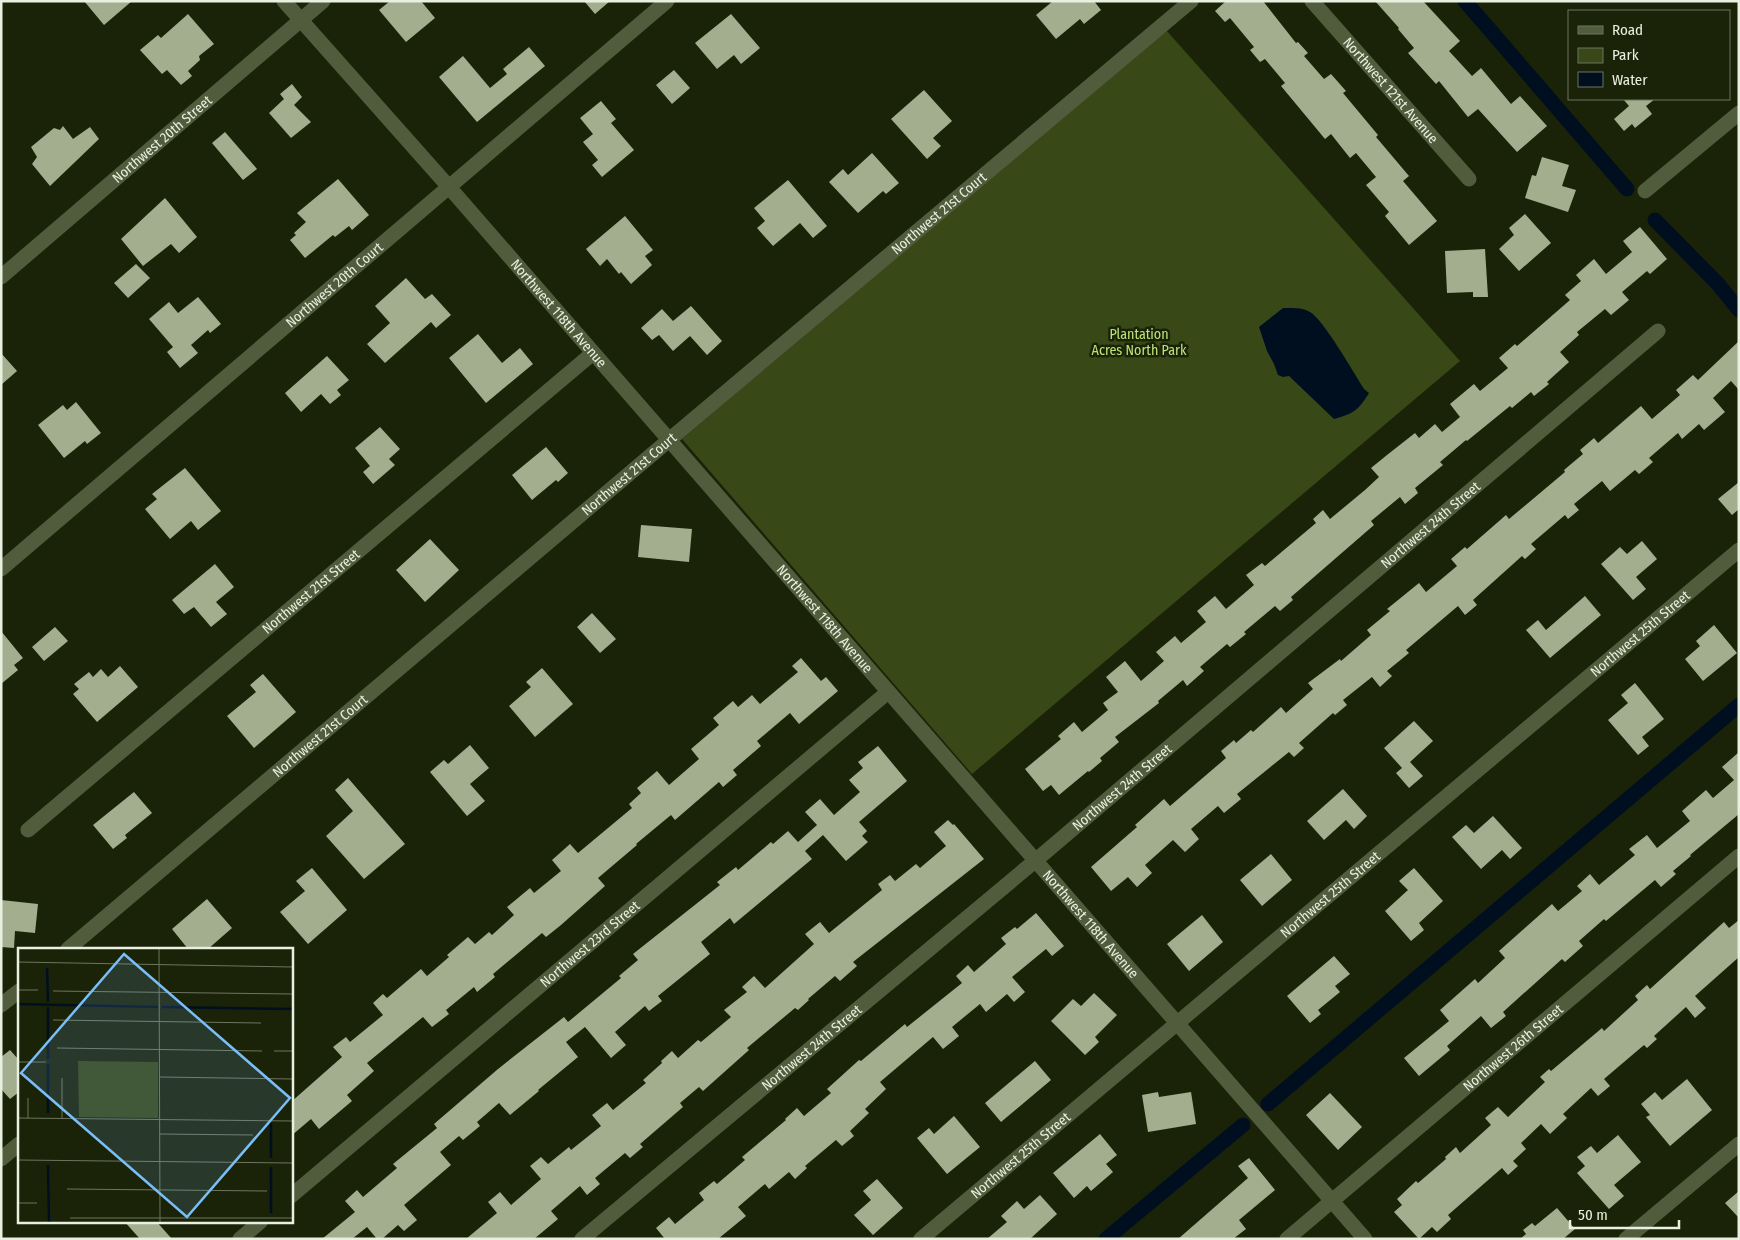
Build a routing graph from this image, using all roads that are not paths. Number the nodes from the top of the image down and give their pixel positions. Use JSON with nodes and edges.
{"nodes":[{"id":1,"x":284,"y":1,"type":"edge"},
{"id":2,"x":323,"y":1,"type":"edge"},
{"id":3,"x":667,"y":1,"type":"edge"},
{"id":4,"x":1192,"y":1,"type":"edge"},
{"id":5,"x":1312,"y":1,"type":"edge"},
{"id":6,"x":301,"y":20,"type":"junction"},
{"id":7,"x":1739,"y":113,"type":"edge"},
{"id":8,"x":1469,"y":178,"type":"dead end"},
{"id":9,"x":449,"y":187,"type":"junction"},
{"id":10,"x":1645,"y":191,"type":"dead end"},
{"id":11,"x":1,"y":277,"type":"edge"},
{"id":12,"x":1658,"y":331,"type":"dead end"},
{"id":13,"x":593,"y":353,"type":"junction"},
{"id":14,"x":669,"y":440,"type":"junction"},
{"id":15,"x":1739,"y":550,"type":"edge"},
{"id":16,"x":1,"y":569,"type":"edge"},
{"id":17,"x":888,"y":692,"type":"junction"},
{"id":18,"x":28,"y":830,"type":"dead end"},
{"id":19,"x":1739,"y":856,"type":"edge"},
{"id":20,"x":1035,"y":861,"type":"junction"},
{"id":21,"x":69,"y":948,"type":"edge"},
{"id":22,"x":18,"y":992,"type":"edge"},
{"id":23,"x":1,"y":1005,"type":"edge"},
{"id":24,"x":1178,"y":1024,"type":"junction"},
{"id":25,"x":1739,"y":1144,"type":"edge"},
{"id":26,"x":18,"y":1145,"type":"edge"},
{"id":27,"x":1,"y":1159,"type":"edge"},
{"id":28,"x":292,"y":1195,"type":"edge"},
{"id":29,"x":1332,"y":1201,"type":"junction"},
{"id":30,"x":260,"y":1222,"type":"edge"},
{"id":31,"x":240,"y":1239,"type":"edge"},
{"id":32,"x":582,"y":1239,"type":"edge"},
{"id":33,"x":921,"y":1239,"type":"edge"},
{"id":34,"x":1287,"y":1239,"type":"edge"},
{"id":35,"x":1365,"y":1239,"type":"edge"},
{"id":36,"x":1626,"y":1239,"type":"edge"}],
"edges":[{"from":1,"to":6,"type":"street","name":"Northwest 118th Avenue"},
{"from":2,"to":6,"type":"street","name":"Northwest 20th Street"},
{"from":3,"to":9,"type":"street","name":"Northwest 20th Court"},
{"from":4,"to":14,"type":"street","name":"Northwest 21st Court"},
{"from":5,"to":8,"type":"street","name":"Northwest 121st Avenue"},
{"from":6,"to":9,"type":"street","name":"Northwest 118th Avenue"},
{"from":6,"to":11,"type":"street","name":"Northwest 20th Street"},
{"from":7,"to":10,"type":"street"},
{"from":9,"to":13,"type":"street","name":"Northwest 118th Avenue"},
{"from":9,"to":16,"type":"street","name":"Northwest 20th Court"},
{"from":12,"to":20,"type":"street","name":"Northwest 24th Street"},
{"from":13,"to":14,"type":"street","name":"Northwest 118th Avenue"},
{"from":13,"to":18,"type":"street","name":"Northwest 21st Street"},
{"from":14,"to":17,"type":"street","name":"Northwest 118th Avenue"},
{"from":14,"to":21,"type":"street","name":"Northwest 21st Court"},
{"from":15,"to":24,"type":"street","name":"Northwest 25th Street"},
{"from":17,"to":20,"type":"street","name":"Northwest 118th Avenue"},
{"from":17,"to":28,"type":"street","name":"Northwest 23rd Street"},
{"from":19,"to":29,"type":"street","name":"Northwest 26th Street"},
{"from":20,"to":24,"type":"street","name":"Northwest 118th Avenue"},
{"from":20,"to":32,"type":"street","name":"Northwest 24th Street"},
{"from":22,"to":23,"type":"street"},
{"from":24,"to":29,"type":"street","name":"Northwest 118th Avenue"},
{"from":24,"to":33,"type":"street","name":"Northwest 25th Street"},
{"from":25,"to":36,"type":"street"},
{"from":26,"to":27,"type":"street"},
{"from":29,"to":34,"type":"street","name":"Northwest 26th Street"},
{"from":29,"to":35,"type":"street","name":"Northwest 118th Avenue"},
{"from":30,"to":31,"type":"street"}]}
